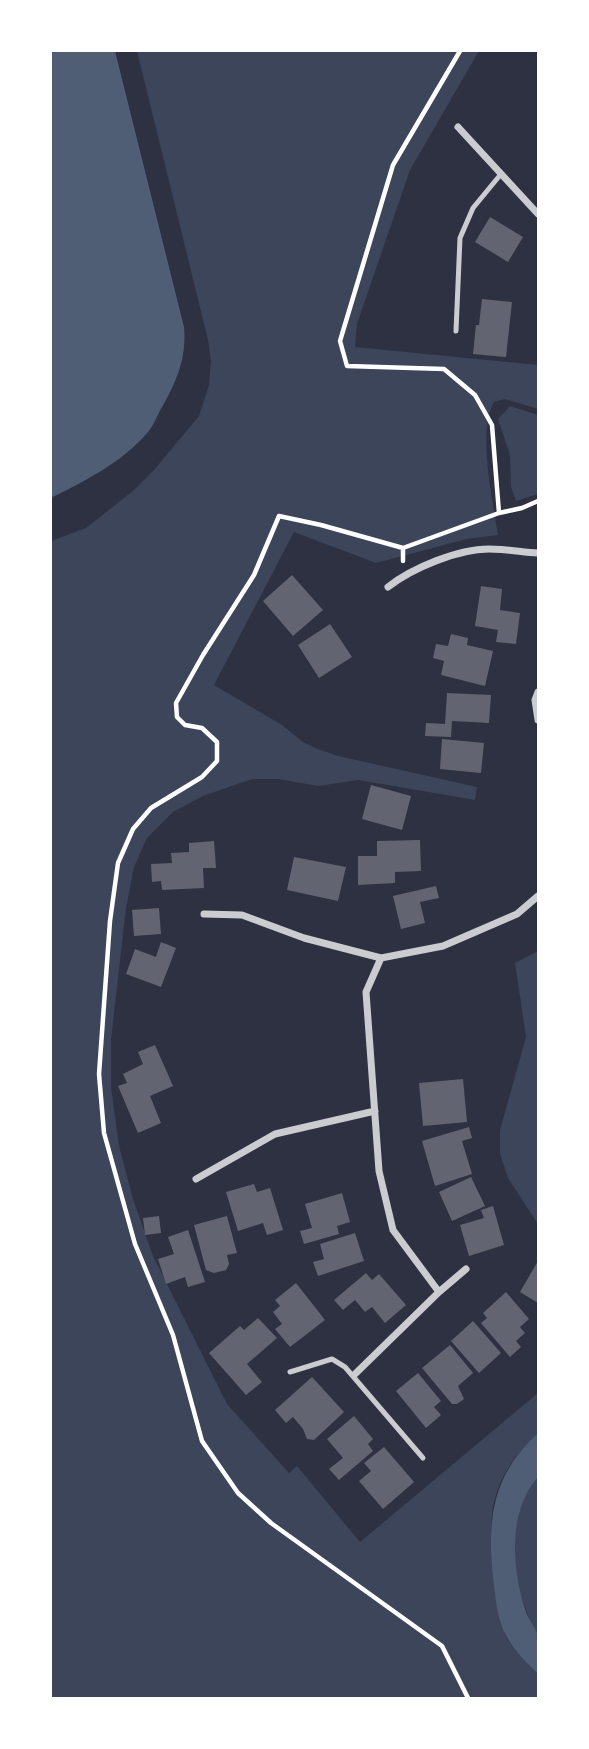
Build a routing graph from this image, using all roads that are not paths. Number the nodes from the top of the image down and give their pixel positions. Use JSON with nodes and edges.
{"nodes":[{"id":1,"x":458,"y":127,"type":"dead end"},
{"id":2,"x":501,"y":174,"type":"junction"},
{"id":3,"x":538,"y":214,"type":"edge"},
{"id":4,"x":456,"y":331,"type":"dead end"},
{"id":5,"x":538,"y":553,"type":"edge"},
{"id":6,"x":388,"y":587,"type":"dead end"},
{"id":7,"x":538,"y":692,"type":"edge"},
{"id":8,"x":538,"y":720,"type":"edge"},
{"id":9,"x":538,"y":896,"type":"edge"},
{"id":10,"x":204,"y":915,"type":"dead end"},
{"id":11,"x":381,"y":958,"type":"junction"},
{"id":12,"x":375,"y":1111,"type":"junction"},
{"id":13,"x":196,"y":1179,"type":"dead end"},
{"id":14,"x":466,"y":1269,"type":"dead end"},
{"id":15,"x":439,"y":1292,"type":"junction"},
{"id":16,"x":290,"y":1372,"type":"dead end"},
{"id":17,"x":354,"y":1375,"type":"junction"},
{"id":18,"x":423,"y":1458,"type":"dead end"}],
"edges":[{"from":1,"to":2,"type":"street"},
{"from":2,"to":3,"type":"street"},
{"from":2,"to":4,"type":"lane"},
{"from":5,"to":6,"type":"street"},
{"from":7,"to":8,"type":"street"},
{"from":9,"to":11,"type":"street"},
{"from":10,"to":11,"type":"street"},
{"from":11,"to":12,"type":"street"},
{"from":12,"to":13,"type":"street"},
{"from":12,"to":15,"type":"street"},
{"from":14,"to":15,"type":"street"},
{"from":15,"to":17,"type":"street"},
{"from":16,"to":17,"type":"lane"},
{"from":17,"to":18,"type":"lane"}]}
